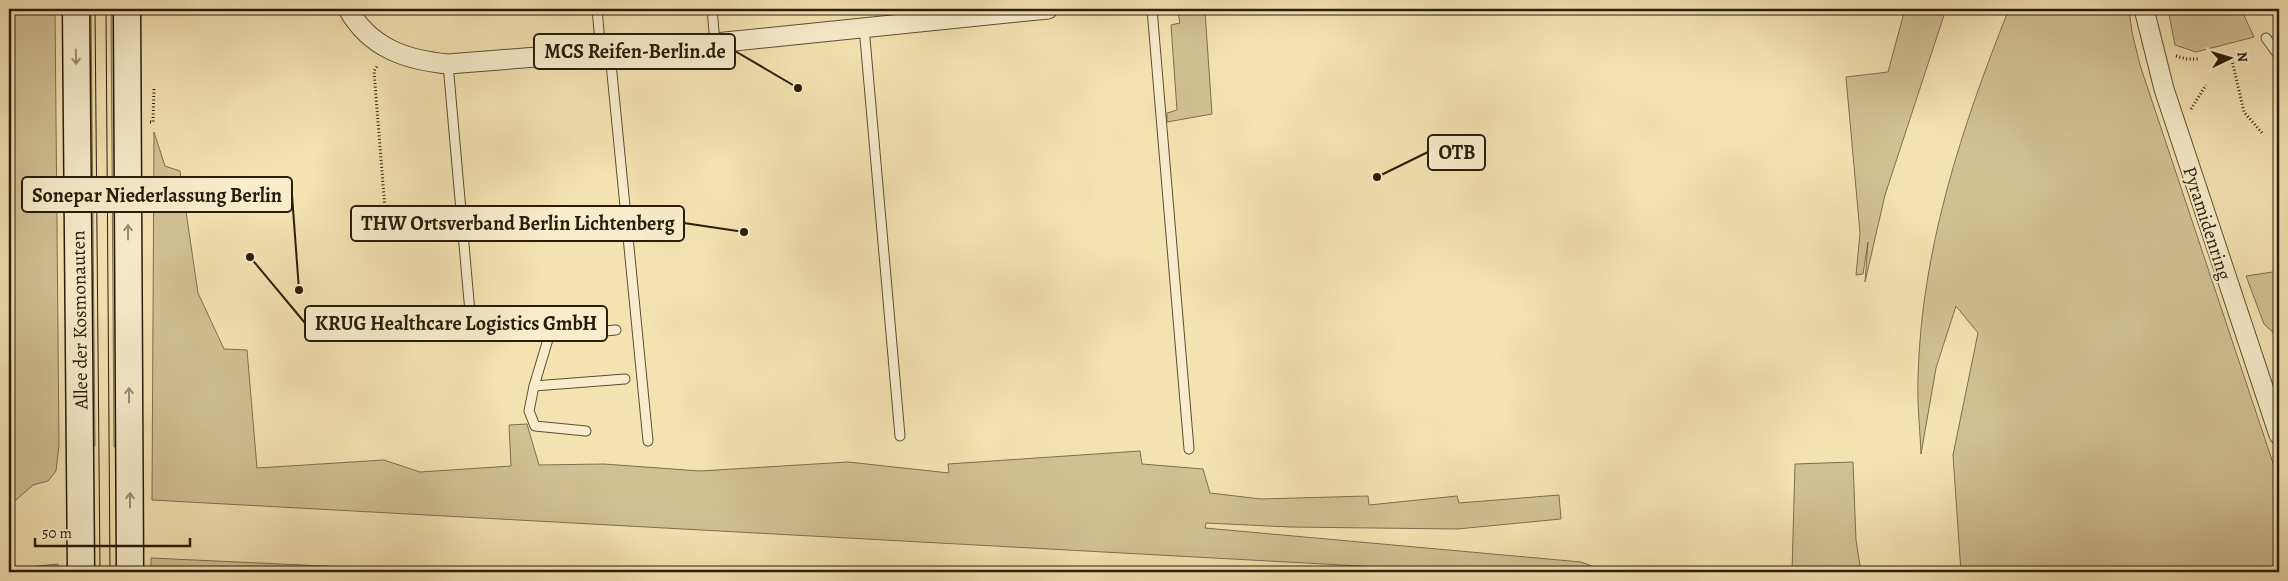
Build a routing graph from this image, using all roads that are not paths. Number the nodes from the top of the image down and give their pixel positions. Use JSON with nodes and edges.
{"nodes":[{"id":1,"x":76,"y":9,"type":"edge"},
{"id":2,"x":127,"y":9,"type":"edge"},
{"id":3,"x":348,"y":9,"type":"edge"},
{"id":4,"x":597,"y":9,"type":"edge"},
{"id":5,"x":712,"y":9,"type":"edge"},
{"id":6,"x":1048,"y":9,"type":"edge"},
{"id":7,"x":1152,"y":9,"type":"edge"},
{"id":8,"x":2144,"y":9,"type":"edge"},
{"id":9,"x":864,"y":27,"type":"junction"},
{"id":10,"x":2266,"y":38,"type":"dead end"},
{"id":11,"x":715,"y":43,"type":"junction"},
{"id":12,"x":606,"y":53,"type":"junction"},
{"id":13,"x":2279,"y":56,"type":"edge"},
{"id":14,"x":448,"y":64,"type":"junction"},
{"id":15,"x":616,"y":330,"type":"dead end"},
{"id":16,"x":549,"y":336,"type":"junction"},
{"id":17,"x":625,"y":379,"type":"dead end"},
{"id":18,"x":534,"y":386,"type":"junction"},
{"id":19,"x":586,"y":430,"type":"dead end"},
{"id":20,"x":2279,"y":435,"type":"edge"},
{"id":21,"x":900,"y":436,"type":"dead end"},
{"id":22,"x":648,"y":440,"type":"dead end"},
{"id":23,"x":1189,"y":449,"type":"dead end"},
{"id":24,"x":81,"y":569,"type":"edge"},
{"id":25,"x":130,"y":569,"type":"edge"}],
"edges":[{"from":1,"to":24,"type":"main road","name":"Allee der Kosmonauten","one_way":true},
{"from":25,"to":2,"type":"main road","one_way":true},
{"from":3,"to":14,"type":"street"},
{"from":4,"to":12,"type":"lane"},
{"from":5,"to":11,"type":"lane"},
{"from":6,"to":9,"type":"street"},
{"from":7,"to":23,"type":"lane"},
{"from":8,"to":20,"type":"street","name":"Pyramidenring"},
{"from":9,"to":11,"type":"street"},
{"from":9,"to":21,"type":"lane"},
{"from":10,"to":13,"type":"lane"},
{"from":11,"to":12,"type":"street"},
{"from":12,"to":14,"type":"street"},
{"from":12,"to":22,"type":"lane"},
{"from":14,"to":16,"type":"lane"},
{"from":15,"to":16,"type":"lane"},
{"from":16,"to":18,"type":"lane"},
{"from":17,"to":18,"type":"lane"},
{"from":18,"to":19,"type":"lane"}]}
